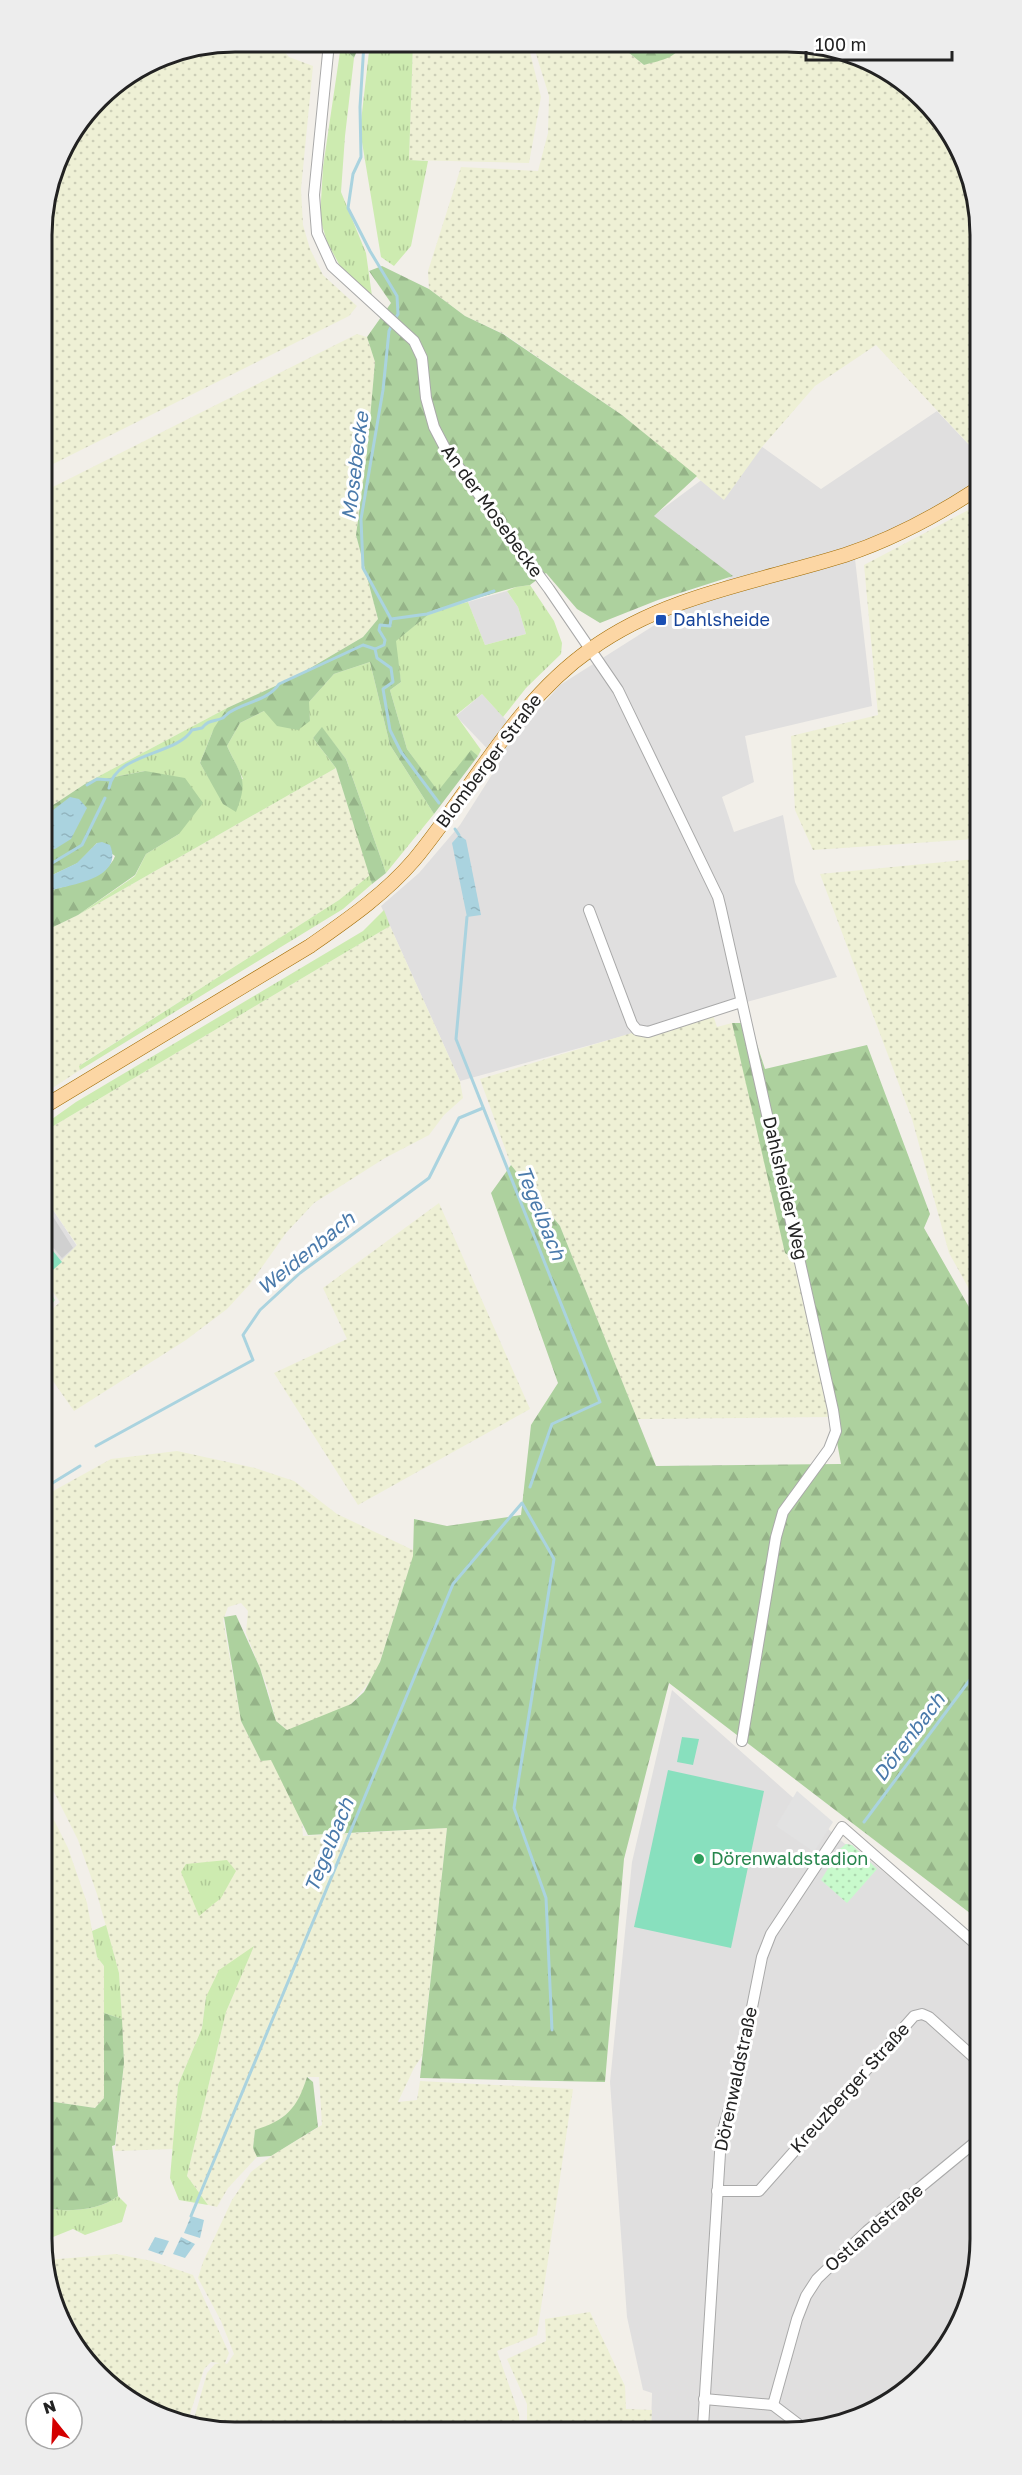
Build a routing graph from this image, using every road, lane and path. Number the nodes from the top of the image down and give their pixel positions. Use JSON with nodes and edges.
{"nodes":[{"id":1,"x":328,"y":53,"type":"edge"},
{"id":2,"x":970,"y":494,"type":"edge"},
{"id":3,"x":590,"y":649,"type":"junction"},
{"id":4,"x":589,"y":910,"type":"dead end"},
{"id":5,"x":741,"y":1002,"type":"junction"},
{"id":6,"x":53,"y":1101,"type":"edge"},
{"id":7,"x":742,"y":1741,"type":"dead end"},
{"id":8,"x":969,"y":1938,"type":"edge"},
{"id":9,"x":969,"y":2053,"type":"edge"},
{"id":10,"x":969,"y":2147,"type":"edge"},
{"id":11,"x":717,"y":2190,"type":"junction"},
{"id":12,"x":704,"y":2399,"type":"junction"},
{"id":13,"x":773,"y":2405,"type":"junction"},
{"id":14,"x":703,"y":2422,"type":"edge"},
{"id":15,"x":795,"y":2422,"type":"edge"}],
"edges":[{"from":1,"to":3,"type":"street","name":"An der Mosebecke"},
{"from":2,"to":3,"type":"main road","name":"Blomberger Straße"},
{"from":3,"to":5,"type":"street","name":"Dahlsheider Weg"},
{"from":3,"to":6,"type":"main road","name":"Blomberger Straße"},
{"from":4,"to":5,"type":"street"},
{"from":5,"to":7,"type":"street","name":"Dahlsheider Weg"},
{"from":8,"to":11,"type":"street","name":"Dörenwaldstraße"},
{"from":9,"to":11,"type":"street","name":"Kreuzberger Straße"},
{"from":10,"to":13,"type":"street","name":"Ostlandstraße"},
{"from":11,"to":12,"type":"street","name":"Dörenwaldstraße"},
{"from":12,"to":13,"type":"street"},
{"from":12,"to":14,"type":"street","name":"Dörenwaldstraße"},
{"from":13,"to":15,"type":"street"}]}
